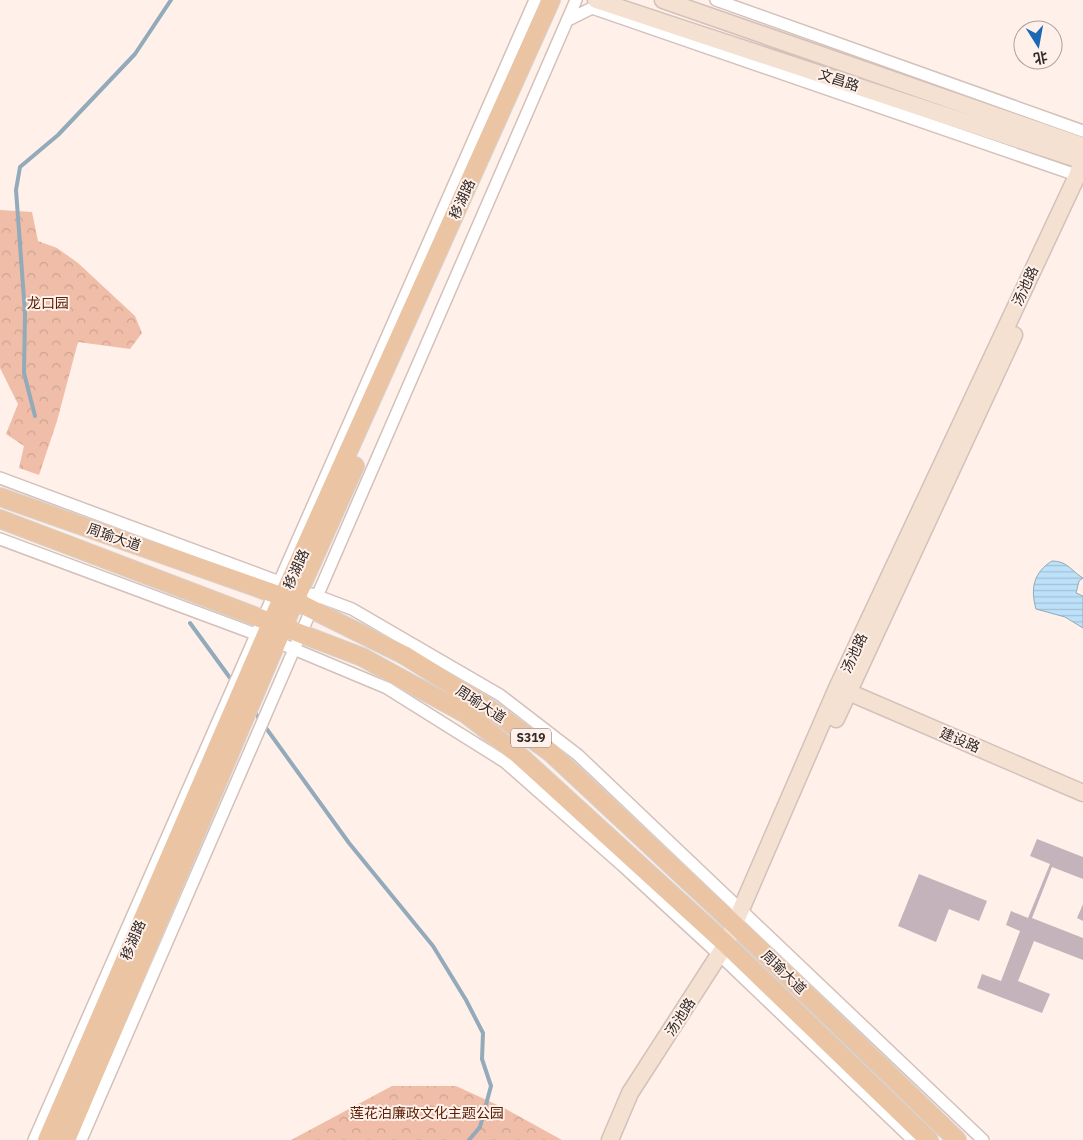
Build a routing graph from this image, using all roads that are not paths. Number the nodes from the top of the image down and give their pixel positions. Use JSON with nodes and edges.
{"nodes":[{"id":1,"x":535,"y":0,"type":"edge"},
{"id":2,"x":551,"y":0,"type":"edge"},
{"id":3,"x":564,"y":0,"type":"edge"},
{"id":4,"x":576,"y":0,"type":"edge"},
{"id":5,"x":596,"y":0,"type":"edge"},
{"id":6,"x":662,"y":0,"type":"edge"},
{"id":7,"x":716,"y":0,"type":"edge"},
{"id":8,"x":568,"y":20,"type":"junction"},
{"id":9,"x":1083,"y":131,"type":"edge"},
{"id":10,"x":1082,"y":166,"type":"edge"},
{"id":11,"x":0,"y":478,"type":"edge"},
{"id":12,"x":0,"y":497,"type":"edge"},
{"id":13,"x":0,"y":519,"type":"edge"},
{"id":14,"x":0,"y":538,"type":"edge"},
{"id":15,"x":286,"y":591,"type":"junction"},
{"id":16,"x":315,"y":603,"type":"junction"},
{"id":17,"x":273,"y":621,"type":"junction"},
{"id":18,"x":302,"y":632,"type":"junction"},
{"id":19,"x":265,"y":638,"type":"junction"},
{"id":20,"x":294,"y":649,"type":"junction"},
{"id":21,"x":843,"y":690,"type":"junction"},
{"id":22,"x":242,"y":693,"type":"junction"},
{"id":23,"x":1083,"y":793,"type":"edge"},
{"id":24,"x":741,"y":921,"type":"junction"},
{"id":25,"x":726,"y":953,"type":"junction"},
{"id":26,"x":34,"y":1140,"type":"edge"},
{"id":27,"x":46,"y":1140,"type":"edge"},
{"id":28,"x":66,"y":1140,"type":"edge"},
{"id":29,"x":81,"y":1140,"type":"edge"},
{"id":30,"x":610,"y":1140,"type":"edge"},
{"id":31,"x":620,"y":1140,"type":"edge"},
{"id":32,"x":913,"y":1140,"type":"edge"},
{"id":33,"x":930,"y":1140,"type":"edge"},
{"id":34,"x":957,"y":1140,"type":"edge"},
{"id":35,"x":983,"y":1140,"type":"edge"}],
"edges":[{"from":1,"to":15,"type":"street","name":"移湖路"},
{"from":2,"to":15,"type":"main road","name":"移湖路"},
{"from":3,"to":15,"type":"main road","name":"移湖路"},
{"from":4,"to":8,"type":"street","name":"移湖路"},
{"from":5,"to":10,"type":"street","name":"文昌路"},
{"from":6,"to":10,"type":"street","name":"文昌路"},
{"from":7,"to":9,"type":"street"},
{"from":8,"to":10,"type":"street"},
{"from":8,"to":16,"type":"street","name":"移湖路"},
{"from":10,"to":21,"type":"street","name":"汤池路"},
{"from":11,"to":15,"type":"street"},
{"from":12,"to":15,"type":"main road","name":"周瑜大道","number":"S319"},
{"from":13,"to":17,"type":"main road","name":"周瑜大道","number":"S319"},
{"from":14,"to":19,"type":"street"},
{"from":15,"to":16,"type":"main road","name":"周瑜大道","number":"S319"},
{"from":15,"to":17,"type":"main road","name":"移湖路"},
{"from":15,"to":17,"type":"street","name":"移湖路"},
{"from":16,"to":18,"type":"street","name":"移湖路"},
{"from":16,"to":24,"type":"main road","name":"周瑜大道","number":"S319"},
{"from":17,"to":18,"type":"main road","name":"周瑜大道","number":"S319"},
{"from":17,"to":19,"type":"main road","name":"移湖路"},
{"from":17,"to":19,"type":"street","name":"移湖路"},
{"from":18,"to":20,"type":"street","name":"移湖路"},
{"from":18,"to":25,"type":"main road","name":"周瑜大道","number":"S319"},
{"from":19,"to":20,"type":"street"},
{"from":19,"to":22,"type":"main road","name":"移湖路"},
{"from":19,"to":22,"type":"street","name":"移湖路"},
{"from":20,"to":25,"type":"street"},
{"from":20,"to":29,"type":"street","name":"移湖路"},
{"from":21,"to":23,"type":"street","name":"建设路"},
{"from":21,"to":24,"type":"street","name":"汤池路"},
{"from":22,"to":26,"type":"street","name":"移湖路"},
{"from":22,"to":27,"type":"main road","name":"移湖路"},
{"from":22,"to":28,"type":"main road","name":"移湖路"},
{"from":24,"to":25,"type":"street","name":"汤池路"},
{"from":24,"to":34,"type":"main road","name":"周瑜大道","number":"S319"},
{"from":24,"to":35,"type":"street"},
{"from":25,"to":30,"type":"street","name":"汤池路"},
{"from":25,"to":31,"type":"street","name":"汤池路"},
{"from":25,"to":32,"type":"street"},
{"from":25,"to":33,"type":"main road","name":"周瑜大道","number":"S319"}]}
